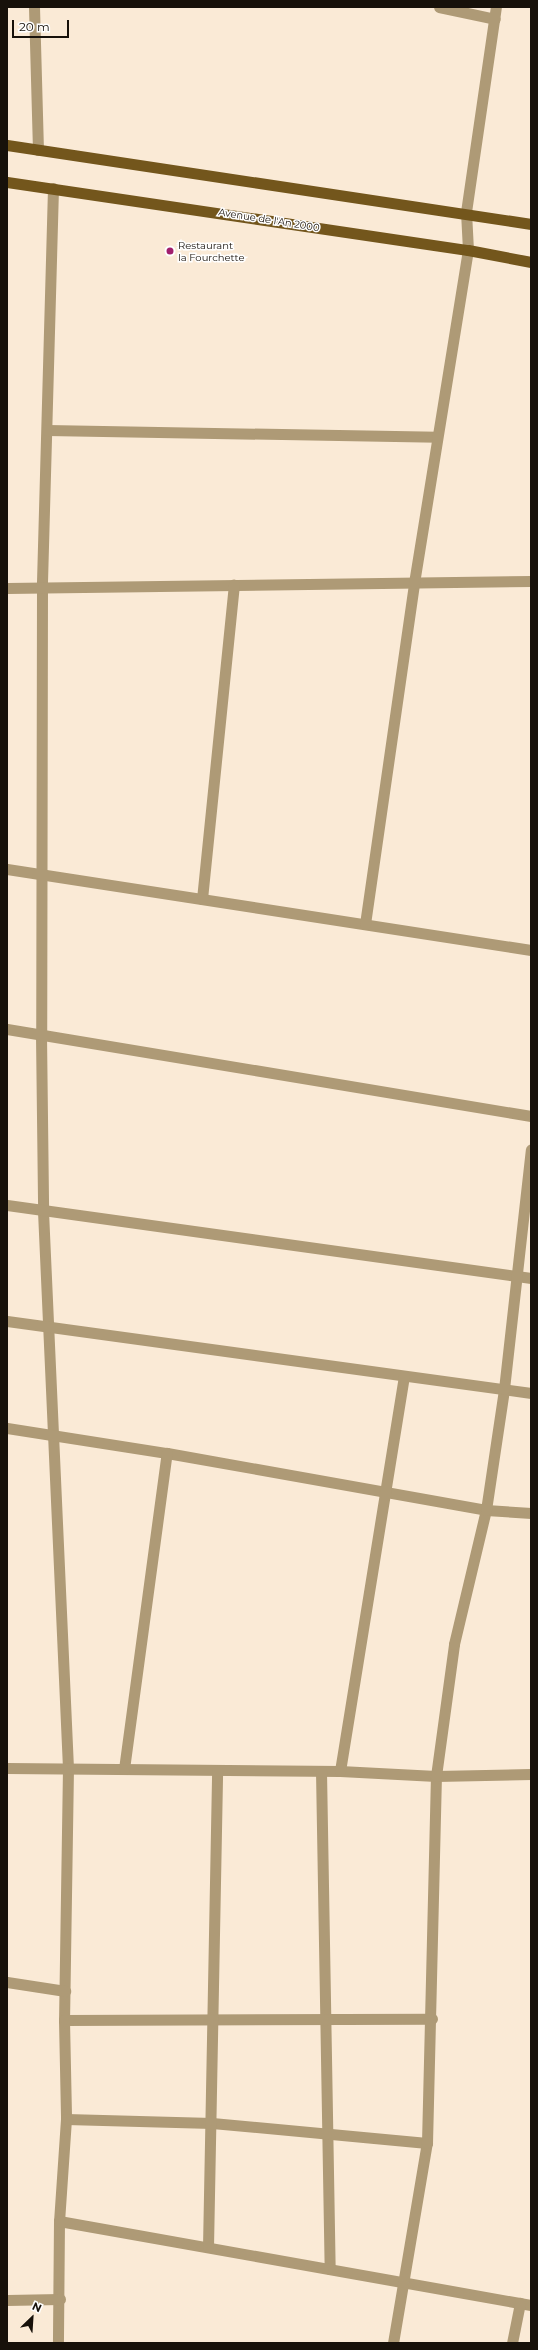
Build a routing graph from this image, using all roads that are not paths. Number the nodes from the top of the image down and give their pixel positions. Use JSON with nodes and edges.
{"nodes":[{"id":1,"x":34,"y":7,"type":"edge"},
{"id":2,"x":440,"y":7,"type":"edge"},
{"id":3,"x":496,"y":7,"type":"edge"},
{"id":4,"x":495,"y":19,"type":"junction"},
{"id":5,"x":7,"y":145,"type":"edge"},
{"id":6,"x":38,"y":150,"type":"junction"},
{"id":7,"x":7,"y":182,"type":"edge"},
{"id":8,"x":53,"y":188,"type":"junction"},
{"id":9,"x":466,"y":212,"type":"junction"},
{"id":10,"x":531,"y":224,"type":"edge"},
{"id":11,"x":468,"y":250,"type":"junction"},
{"id":12,"x":531,"y":262,"type":"edge"},
{"id":13,"x":47,"y":430,"type":"junction"},
{"id":14,"x":437,"y":437,"type":"junction"},
{"id":15,"x":531,"y":582,"type":"edge"},
{"id":16,"x":414,"y":583,"type":"junction"},
{"id":17,"x":234,"y":585,"type":"junction"},
{"id":18,"x":42,"y":587,"type":"junction"},
{"id":19,"x":7,"y":588,"type":"edge"},
{"id":20,"x":7,"y":869,"type":"edge"},
{"id":21,"x":41,"y":874,"type":"junction"},
{"id":22,"x":202,"y":899,"type":"junction"},
{"id":23,"x":365,"y":924,"type":"junction"},
{"id":24,"x":531,"y":950,"type":"edge"},
{"id":25,"x":7,"y":1029,"type":"edge"},
{"id":26,"x":41,"y":1035,"type":"junction"},
{"id":27,"x":531,"y":1116,"type":"edge"},
{"id":28,"x":531,"y":1150,"type":"edge"},
{"id":29,"x":7,"y":1205,"type":"edge"},
{"id":30,"x":43,"y":1211,"type":"junction"},
{"id":31,"x":517,"y":1276,"type":"junction"},
{"id":32,"x":531,"y":1278,"type":"edge"},
{"id":33,"x":7,"y":1321,"type":"edge"},
{"id":34,"x":48,"y":1327,"type":"junction"},
{"id":35,"x":404,"y":1376,"type":"junction"},
{"id":36,"x":504,"y":1389,"type":"junction"},
{"id":37,"x":531,"y":1393,"type":"edge"},
{"id":38,"x":7,"y":1428,"type":"edge"},
{"id":39,"x":52,"y":1435,"type":"junction"},
{"id":40,"x":167,"y":1453,"type":"junction"},
{"id":41,"x":386,"y":1492,"type":"junction"},
{"id":42,"x":486,"y":1510,"type":"junction"},
{"id":43,"x":531,"y":1513,"type":"edge"},
{"id":44,"x":7,"y":1768,"type":"edge"},
{"id":45,"x":68,"y":1768,"type":"junction"},
{"id":46,"x":124,"y":1769,"type":"junction"},
{"id":47,"x":217,"y":1770,"type":"junction"},
{"id":48,"x":321,"y":1771,"type":"junction"},
{"id":49,"x":340,"y":1771,"type":"junction"},
{"id":50,"x":531,"y":1774,"type":"edge"},
{"id":51,"x":436,"y":1776,"type":"junction"},
{"id":52,"x":7,"y":1982,"type":"edge"},
{"id":53,"x":65,"y":1991,"type":"junction"},
{"id":54,"x":432,"y":2019,"type":"junction"},
{"id":55,"x":64,"y":2020,"type":"junction"},
{"id":56,"x":214,"y":2020,"type":"junction"},
{"id":57,"x":327,"y":2020,"type":"junction"},
{"id":58,"x":66,"y":2119,"type":"junction"},
{"id":59,"x":212,"y":2123,"type":"junction"},
{"id":60,"x":328,"y":2133,"type":"junction"},
{"id":61,"x":427,"y":2144,"type":"junction"},
{"id":62,"x":59,"y":2221,"type":"junction"},
{"id":63,"x":208,"y":2247,"type":"junction"},
{"id":64,"x":330,"y":2269,"type":"junction"},
{"id":65,"x":402,"y":2283,"type":"junction"},
{"id":66,"x":60,"y":2299,"type":"junction"},
{"id":67,"x":7,"y":2300,"type":"edge"},
{"id":68,"x":520,"y":2303,"type":"junction"},
{"id":69,"x":531,"y":2305,"type":"edge"},
{"id":70,"x":58,"y":2343,"type":"edge"},
{"id":71,"x":393,"y":2343,"type":"edge"},
{"id":72,"x":512,"y":2343,"type":"edge"}],
"edges":[{"from":1,"to":6,"type":"street"},
{"from":2,"to":4,"type":"street"},
{"from":3,"to":4,"type":"street"},
{"from":4,"to":9,"type":"street"},
{"from":5,"to":6,"type":"main road"},
{"from":6,"to":9,"type":"main road"},
{"from":7,"to":8,"type":"main road","name":"Avenue de l'An 2000"},
{"from":8,"to":11,"type":"main road","name":"Avenue de l'An 2000"},
{"from":8,"to":13,"type":"street"},
{"from":9,"to":10,"type":"main road"},
{"from":9,"to":11,"type":"street"},
{"from":11,"to":12,"type":"main road","name":"Avenue de l'An 2000"},
{"from":11,"to":14,"type":"street"},
{"from":13,"to":14,"type":"street"},
{"from":13,"to":18,"type":"street"},
{"from":14,"to":16,"type":"street"},
{"from":15,"to":16,"type":"street"},
{"from":16,"to":17,"type":"street"},
{"from":16,"to":23,"type":"street"},
{"from":17,"to":18,"type":"street"},
{"from":17,"to":22,"type":"street"},
{"from":18,"to":19,"type":"street"},
{"from":18,"to":21,"type":"street"},
{"from":20,"to":21,"type":"street"},
{"from":21,"to":22,"type":"street"},
{"from":21,"to":26,"type":"street"},
{"from":22,"to":23,"type":"street"},
{"from":23,"to":24,"type":"street"},
{"from":25,"to":26,"type":"street"},
{"from":26,"to":27,"type":"street"},
{"from":26,"to":30,"type":"street"},
{"from":28,"to":31,"type":"street"},
{"from":29,"to":30,"type":"street"},
{"from":30,"to":31,"type":"street"},
{"from":30,"to":34,"type":"street"},
{"from":31,"to":32,"type":"street"},
{"from":31,"to":36,"type":"street"},
{"from":33,"to":34,"type":"street"},
{"from":34,"to":35,"type":"street"},
{"from":34,"to":39,"type":"street"},
{"from":35,"to":36,"type":"street"},
{"from":35,"to":41,"type":"street"},
{"from":36,"to":37,"type":"street"},
{"from":36,"to":42,"type":"street"},
{"from":38,"to":39,"type":"street"},
{"from":39,"to":40,"type":"street"},
{"from":39,"to":45,"type":"street"},
{"from":40,"to":41,"type":"street"},
{"from":40,"to":46,"type":"street"},
{"from":41,"to":42,"type":"street"},
{"from":41,"to":49,"type":"street"},
{"from":42,"to":43,"type":"street"},
{"from":42,"to":51,"type":"street"},
{"from":44,"to":45,"type":"street"},
{"from":45,"to":46,"type":"street"},
{"from":45,"to":53,"type":"street"},
{"from":46,"to":47,"type":"street"},
{"from":47,"to":48,"type":"street"},
{"from":47,"to":56,"type":"street"},
{"from":48,"to":49,"type":"street"},
{"from":48,"to":57,"type":"street"},
{"from":49,"to":51,"type":"street"},
{"from":50,"to":51,"type":"street"},
{"from":51,"to":54,"type":"street"},
{"from":52,"to":53,"type":"street"},
{"from":53,"to":55,"type":"street"},
{"from":54,"to":57,"type":"street"},
{"from":54,"to":61,"type":"street"},
{"from":55,"to":56,"type":"street"},
{"from":55,"to":58,"type":"street"},
{"from":56,"to":57,"type":"street"},
{"from":56,"to":59,"type":"street"},
{"from":57,"to":60,"type":"street"},
{"from":58,"to":59,"type":"street"},
{"from":58,"to":62,"type":"street"},
{"from":59,"to":60,"type":"street"},
{"from":59,"to":63,"type":"street"},
{"from":60,"to":61,"type":"street"},
{"from":60,"to":64,"type":"street"},
{"from":61,"to":65,"type":"street"},
{"from":62,"to":63,"type":"street"},
{"from":62,"to":66,"type":"street"},
{"from":63,"to":64,"type":"street"},
{"from":64,"to":65,"type":"street"},
{"from":65,"to":68,"type":"street"},
{"from":65,"to":71,"type":"street"},
{"from":66,"to":67,"type":"street"},
{"from":66,"to":70,"type":"street"},
{"from":68,"to":69,"type":"street"},
{"from":68,"to":72,"type":"street"}]}
